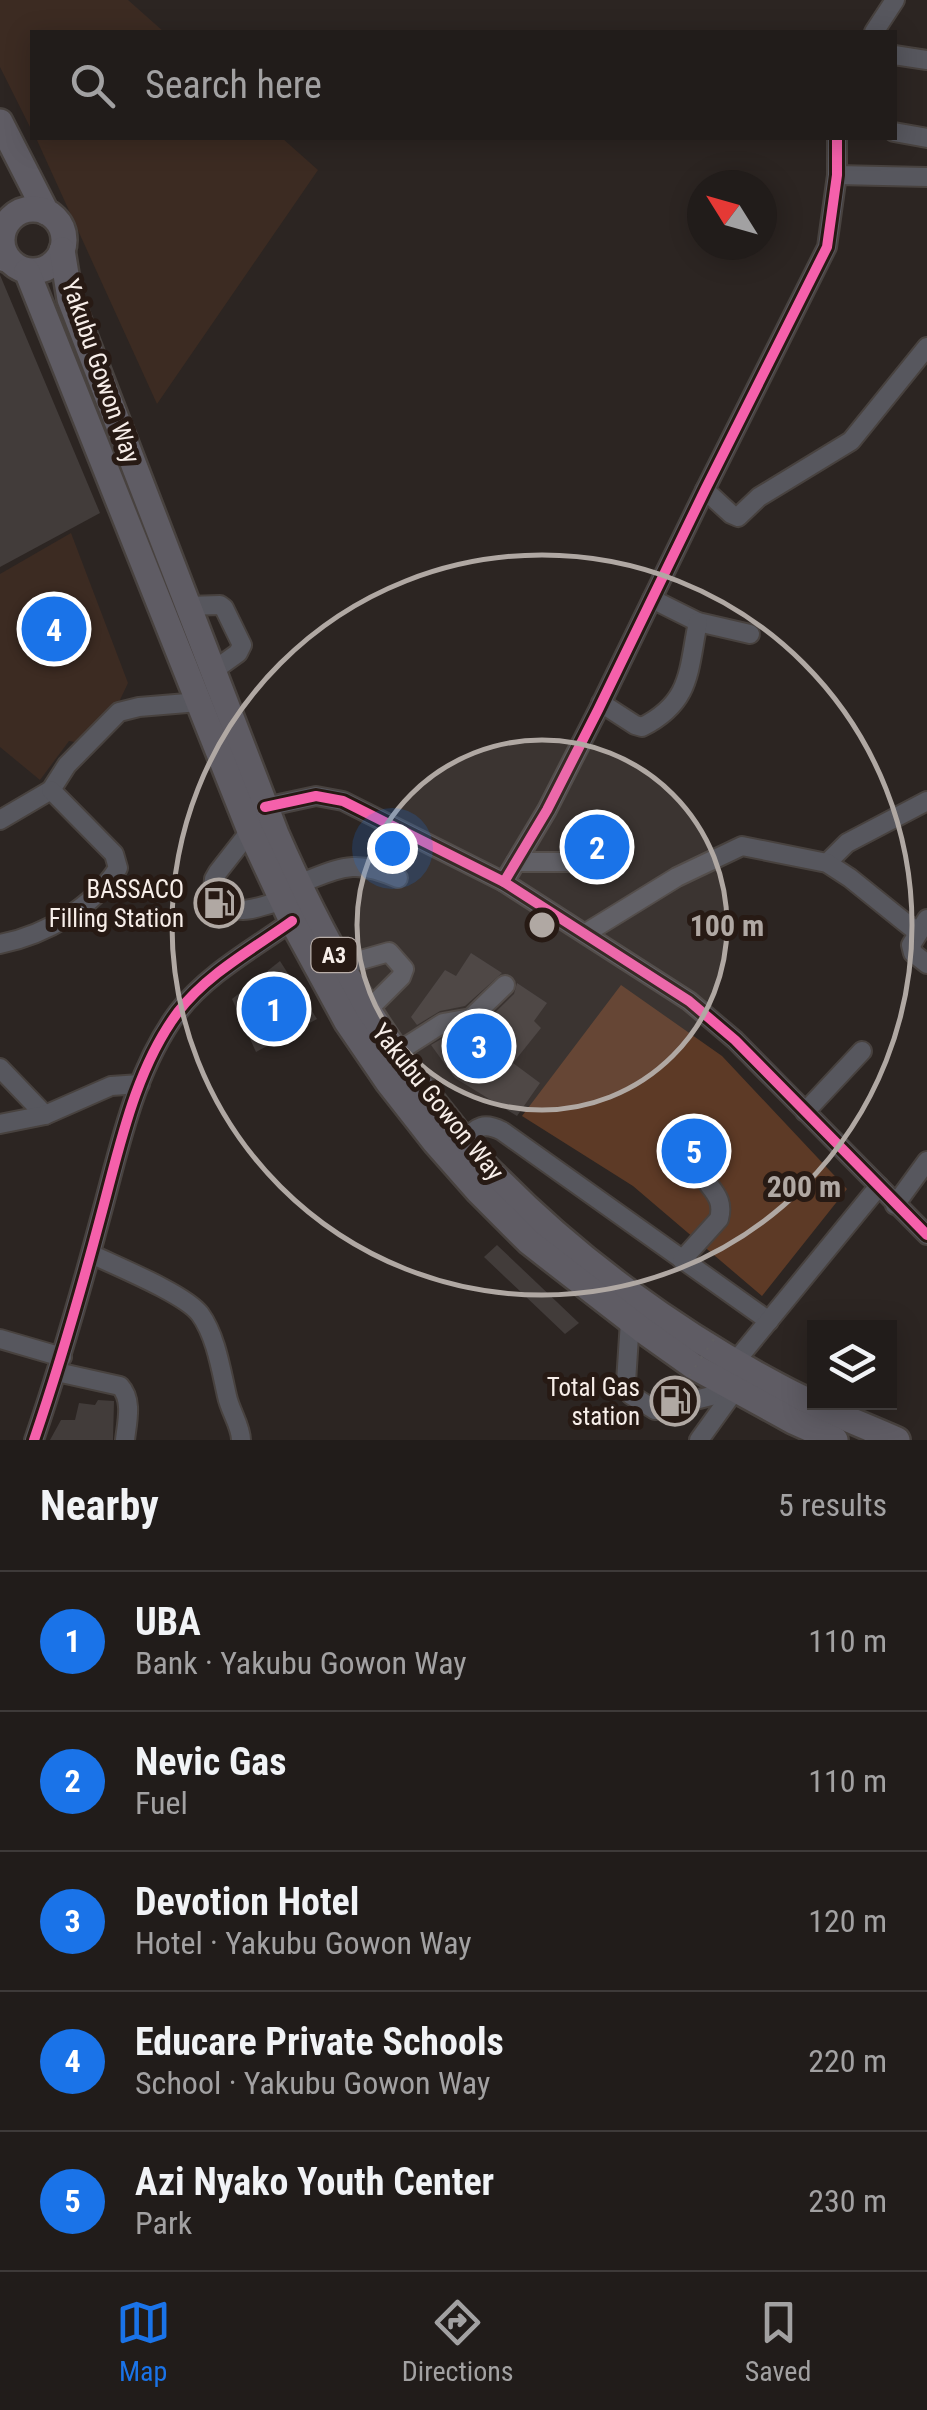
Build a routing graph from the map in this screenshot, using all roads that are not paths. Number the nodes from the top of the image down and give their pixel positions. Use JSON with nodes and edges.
{"nodes":[{"id":1,"x":895,"y":0,"type":"edge"},
{"id":2,"x":875,"y":30,"type":"edge"},
{"id":3,"x":897,"y":55,"type":"edge"},
{"id":4,"x":927,"y":60,"type":"edge"},
{"id":5,"x":0,"y":122,"type":"edge"},
{"id":6,"x":897,"y":133,"type":"edge"},
{"id":7,"x":927,"y":138,"type":"edge"},
{"id":8,"x":836,"y":140,"type":"edge"},
{"id":9,"x":837,"y":175,"type":"junction"},
{"id":10,"x":927,"y":177,"type":"edge"},
{"id":11,"x":46,"y":212,"type":"junction"},
{"id":12,"x":2,"y":222,"type":"edge"},
{"id":13,"x":62,"y":250,"type":"junction"},
{"id":14,"x":13,"y":265,"type":"edge"},
{"id":15,"x":927,"y":347,"type":"edge"},
{"id":16,"x":704,"y":490,"type":"junction"},
{"id":17,"x":652,"y":599,"type":"junction"},
{"id":18,"x":188,"y":606,"type":"junction"},
{"id":19,"x":698,"y":622,"type":"junction"},
{"id":20,"x":750,"y":634,"type":"dead end"},
{"id":21,"x":213,"y":671,"type":"junction"},
{"id":22,"x":200,"y":702,"type":"junction"},
{"id":23,"x":601,"y":704,"type":"junction"},
{"id":24,"x":51,"y":790,"type":"junction"},
{"id":25,"x":927,"y":801,"type":"edge"},
{"id":26,"x":265,"y":807,"type":"junction"},
{"id":27,"x":0,"y":820,"type":"edge"},
{"id":28,"x":250,"y":832,"type":"junction"},
{"id":29,"x":516,"y":862,"type":"junction"},
{"id":30,"x":827,"y":863,"type":"junction"},
{"id":31,"x":598,"y":867,"type":"dead end"},
{"id":32,"x":398,"y":878,"type":"dead end"},
{"id":33,"x":504,"y":882,"type":"junction"},
{"id":34,"x":291,"y":902,"type":"junction"},
{"id":35,"x":922,"y":926,"type":"edge"},
{"id":36,"x":586,"y":933,"type":"junction"},
{"id":37,"x":0,"y":944,"type":"edge"},
{"id":38,"x":927,"y":964,"type":"edge"},
{"id":39,"x":340,"y":966,"type":"junction"},
{"id":40,"x":505,"y":984,"type":"dead end"},
{"id":41,"x":367,"y":1012,"type":"junction"},
{"id":42,"x":862,"y":1051,"type":"dead end"},
{"id":43,"x":396,"y":1054,"type":"junction"},
{"id":44,"x":0,"y":1068,"type":"edge"},
{"id":45,"x":140,"y":1084,"type":"junction"},
{"id":46,"x":806,"y":1112,"type":"junction"},
{"id":47,"x":45,"y":1115,"type":"junction"},
{"id":48,"x":0,"y":1124,"type":"edge"},
{"id":49,"x":467,"y":1155,"type":"junction"},
{"id":50,"x":927,"y":1161,"type":"edge"},
{"id":51,"x":709,"y":1185,"type":"dead end"},
{"id":52,"x":879,"y":1186,"type":"junction"},
{"id":53,"x":895,"y":1205,"type":"junction"},
{"id":54,"x":927,"y":1235,"type":"edge"},
{"id":55,"x":90,"y":1254,"type":"junction"},
{"id":56,"x":682,"y":1260,"type":"junction"},
{"id":57,"x":630,"y":1321,"type":"junction"},
{"id":58,"x":769,"y":1321,"type":"junction"},
{"id":59,"x":0,"y":1340,"type":"edge"},
{"id":60,"x":735,"y":1362,"type":"junction"},
{"id":61,"x":60,"y":1365,"type":"junction"},
{"id":62,"x":735,"y":1390,"type":"junction"},
{"id":63,"x":34,"y":1440,"type":"edge"},
{"id":64,"x":126,"y":1440,"type":"edge"},
{"id":65,"x":242,"y":1440,"type":"edge"},
{"id":66,"x":699,"y":1440,"type":"edge"},
{"id":67,"x":835,"y":1440,"type":"edge"},
{"id":68,"x":897,"y":1440,"type":"edge"}],
"edges":[{"from":1,"to":2,"type":"street"},
{"from":3,"to":4,"type":"street"},
{"from":5,"to":11,"type":"highway"},
{"from":6,"to":7,"type":"street"},
{"from":8,"to":9,"type":"street"},
{"from":9,"to":10,"type":"street"},
{"from":9,"to":16,"type":"street"},
{"from":11,"to":12,"type":"highway"},
{"from":11,"to":13,"type":"highway"},
{"from":12,"to":14,"type":"highway"},
{"from":13,"to":14,"type":"highway"},
{"from":13,"to":18,"type":"highway","name":"Yakubu Gowon Way","number":"A3"},
{"from":14,"to":22,"type":"highway","name":"Yakubu Gowon Way","number":"A3"},
{"from":15,"to":16,"type":"street"},
{"from":16,"to":17,"type":"street"},
{"from":17,"to":19,"type":"street"},
{"from":17,"to":23,"type":"street"},
{"from":18,"to":21,"type":"highway","name":"Yakubu Gowon Way","number":"A3"},
{"from":18,"to":21,"type":"street"},
{"from":19,"to":20,"type":"street"},
{"from":19,"to":23,"type":"street"},
{"from":21,"to":26,"type":"highway","name":"Yakubu Gowon Way","number":"A3"},
{"from":22,"to":24,"type":"street"},
{"from":22,"to":28,"type":"highway","name":"Yakubu Gowon Way","number":"A3"},
{"from":23,"to":29,"type":"street"},
{"from":24,"to":27,"type":"street"},
{"from":24,"to":37,"type":"street"},
{"from":25,"to":30,"type":"street"},
{"from":26,"to":33,"type":"street"},
{"from":26,"to":34,"type":"highway","name":"Yakubu Gowon Way","number":"A3"},
{"from":28,"to":34,"type":"highway","name":"Yakubu Gowon Way","number":"A3"},
{"from":28,"to":34,"type":"street"},
{"from":29,"to":31,"type":"street"},
{"from":29,"to":33,"type":"street"},
{"from":30,"to":35,"type":"street"},
{"from":30,"to":36,"type":"street"},
{"from":32,"to":34,"type":"street"},
{"from":33,"to":36,"type":"street"},
{"from":34,"to":39,"type":"highway","name":"Yakubu Gowon Way","number":"A3"},
{"from":34,"to":45,"type":"street"},
{"from":34,"to":49,"type":"highway","name":"Yakubu Gowon Way","number":"A3"},
{"from":35,"to":38,"type":"street"},
{"from":36,"to":46,"type":"street"},
{"from":39,"to":41,"type":"highway","name":"Yakubu Gowon Way","number":"A3"},
{"from":39,"to":41,"type":"street"},
{"from":40,"to":43,"type":"street"},
{"from":41,"to":43,"type":"highway","name":"Yakubu Gowon Way","number":"A3"},
{"from":42,"to":46,"type":"street"},
{"from":43,"to":49,"type":"highway","name":"Yakubu Gowon Way","number":"A3"},
{"from":44,"to":47,"type":"street"},
{"from":45,"to":47,"type":"street"},
{"from":45,"to":55,"type":"street"},
{"from":46,"to":52,"type":"street"},
{"from":47,"to":48,"type":"street"},
{"from":49,"to":56,"type":"street"},
{"from":49,"to":57,"type":"highway","name":"Yakubu Gowon Way","number":"A3"},
{"from":49,"to":60,"type":"highway","name":"Yakubu Gowon Way","number":"A3"},
{"from":50,"to":53,"type":"street"},
{"from":51,"to":56,"type":"street"},
{"from":52,"to":53,"type":"street"},
{"from":52,"to":58,"type":"street"},
{"from":53,"to":54,"type":"street"},
{"from":55,"to":61,"type":"street"},
{"from":55,"to":65,"type":"street"},
{"from":56,"to":58,"type":"street"},
{"from":57,"to":62,"type":"highway","name":"Yakubu Gowon Way","number":"A3"},
{"from":57,"to":62,"type":"street"},
{"from":58,"to":60,"type":"street"},
{"from":59,"to":61,"type":"street"},
{"from":60,"to":68,"type":"highway","name":"Yakubu Gowon Way","number":"A3"},
{"from":61,"to":63,"type":"street"},
{"from":61,"to":64,"type":"street"},
{"from":62,"to":66,"type":"street"},
{"from":62,"to":67,"type":"highway","name":"Yakubu Gowon Way","number":"A3"}]}
